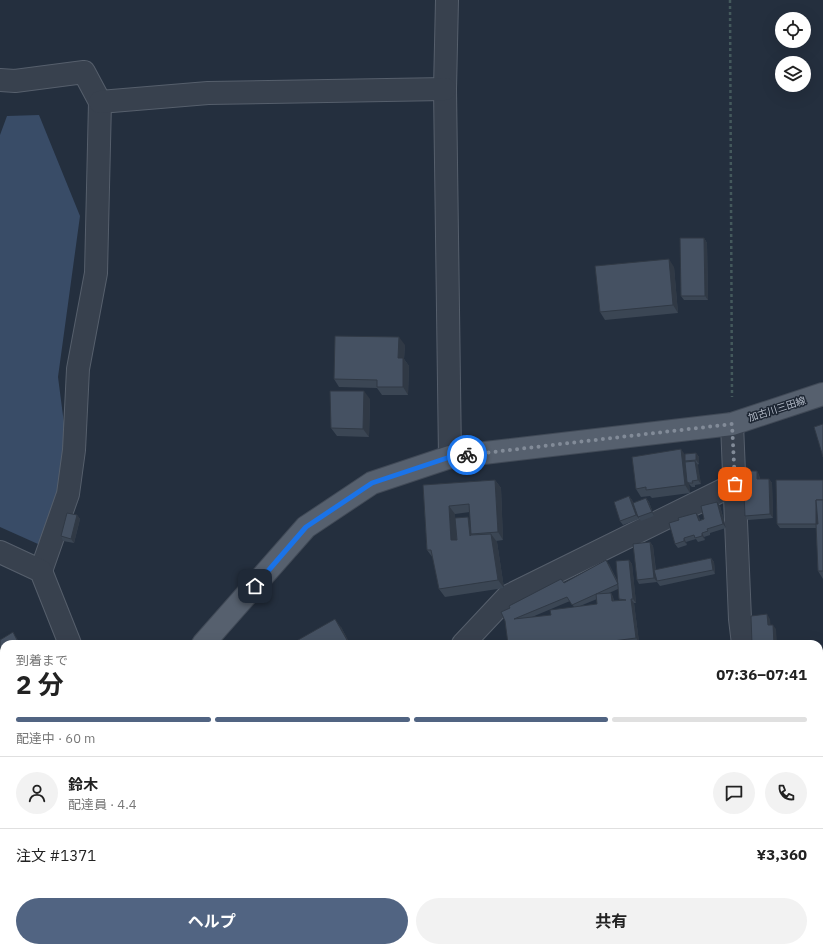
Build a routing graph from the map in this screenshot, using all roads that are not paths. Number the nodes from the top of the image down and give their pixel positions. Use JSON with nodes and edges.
{"nodes":[{"id":1,"x":447,"y":0,"type":"edge"},
{"id":2,"x":0,"y":80,"type":"edge"},
{"id":3,"x":445,"y":89,"type":"junction"},
{"id":4,"x":100,"y":102,"type":"junction"},
{"id":5,"x":823,"y":394,"type":"edge"},
{"id":6,"x":732,"y":424,"type":"junction"},
{"id":7,"x":450,"y":457,"type":"junction"},
{"id":8,"x":735,"y":484,"type":"junction"},
{"id":9,"x":0,"y":552,"type":"edge"},
{"id":10,"x":40,"y":571,"type":"junction"},
{"id":11,"x":68,"y":640,"type":"edge"},
{"id":12,"x":207,"y":640,"type":"edge"},
{"id":13,"x":467,"y":640,"type":"edge"},
{"id":14,"x":743,"y":640,"type":"edge"}],
"edges":[{"from":1,"to":3,"type":"street"},
{"from":2,"to":4,"type":"street"},
{"from":3,"to":4,"type":"street"},
{"from":3,"to":7,"type":"street"},
{"from":4,"to":10,"type":"street"},
{"from":5,"to":6,"type":"main road","name":"加古川三田線"},
{"from":6,"to":7,"type":"main road","name":"加古川三田線"},
{"from":6,"to":8,"type":"street"},
{"from":7,"to":12,"type":"main road","name":"加古川三田線"},
{"from":8,"to":13,"type":"street"},
{"from":8,"to":14,"type":"street"},
{"from":9,"to":10,"type":"street"},
{"from":10,"to":11,"type":"street"}]}
